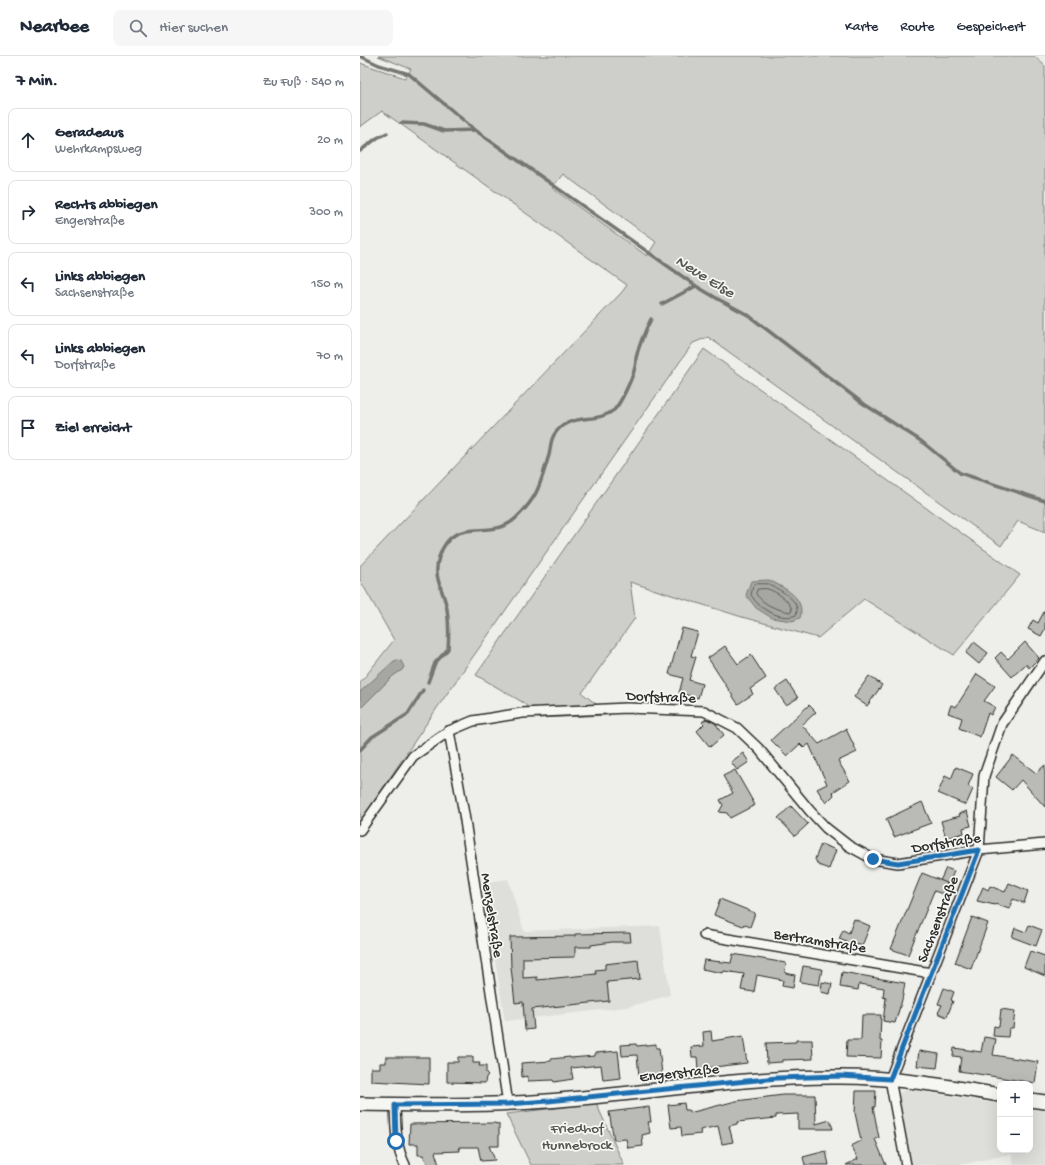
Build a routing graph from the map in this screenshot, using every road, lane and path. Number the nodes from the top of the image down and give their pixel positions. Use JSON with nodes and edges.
{"nodes":[{"id":1,"x":1045,"y":661,"type":"edge"},
{"id":2,"x":450,"y":731,"type":"junction"},
{"id":3,"x":360,"y":830,"type":"edge"},
{"id":4,"x":1045,"y":844,"type":"edge"},
{"id":5,"x":979,"y":850,"type":"junction"},
{"id":6,"x":704,"y":935,"type":"dead end"},
{"id":7,"x":931,"y":973,"type":"junction"},
{"id":8,"x":890,"y":1079,"type":"junction"},
{"id":9,"x":997,"y":1094,"type":"edge"},
{"id":10,"x":1033,"y":1100,"type":"edge"},
{"id":11,"x":1045,"y":1102,"type":"edge"},
{"id":12,"x":360,"y":1104,"type":"edge"},
{"id":13,"x":508,"y":1104,"type":"junction"},
{"id":14,"x":395,"y":1105,"type":"junction"},
{"id":15,"x":405,"y":1165,"type":"edge"},
{"id":16,"x":906,"y":1165,"type":"edge"}],
"edges":[{"from":1,"to":5,"type":"street","name":"Sachsenstraße"},
{"from":2,"to":3,"type":"street","name":"Dorfstraße"},
{"from":2,"to":5,"type":"street","name":"Dorfstraße"},
{"from":2,"to":13,"type":"street","name":"Menzelstraße"},
{"from":4,"to":5,"type":"street","name":"Dorfstraße"},
{"from":5,"to":7,"type":"street","name":"Sachsenstraße"},
{"from":6,"to":7,"type":"street","name":"Bertramstraße"},
{"from":7,"to":8,"type":"street","name":"Sachsenstraße"},
{"from":8,"to":9,"type":"main road","name":"Engerstraße"},
{"from":8,"to":13,"type":"main road","name":"Engerstraße"},
{"from":8,"to":16,"type":"street"},
{"from":10,"to":11,"type":"main road"},
{"from":12,"to":14,"type":"main road","name":"Engerstraße"},
{"from":13,"to":14,"type":"main road","name":"Engerstraße"},
{"from":14,"to":15,"type":"street"}]}
